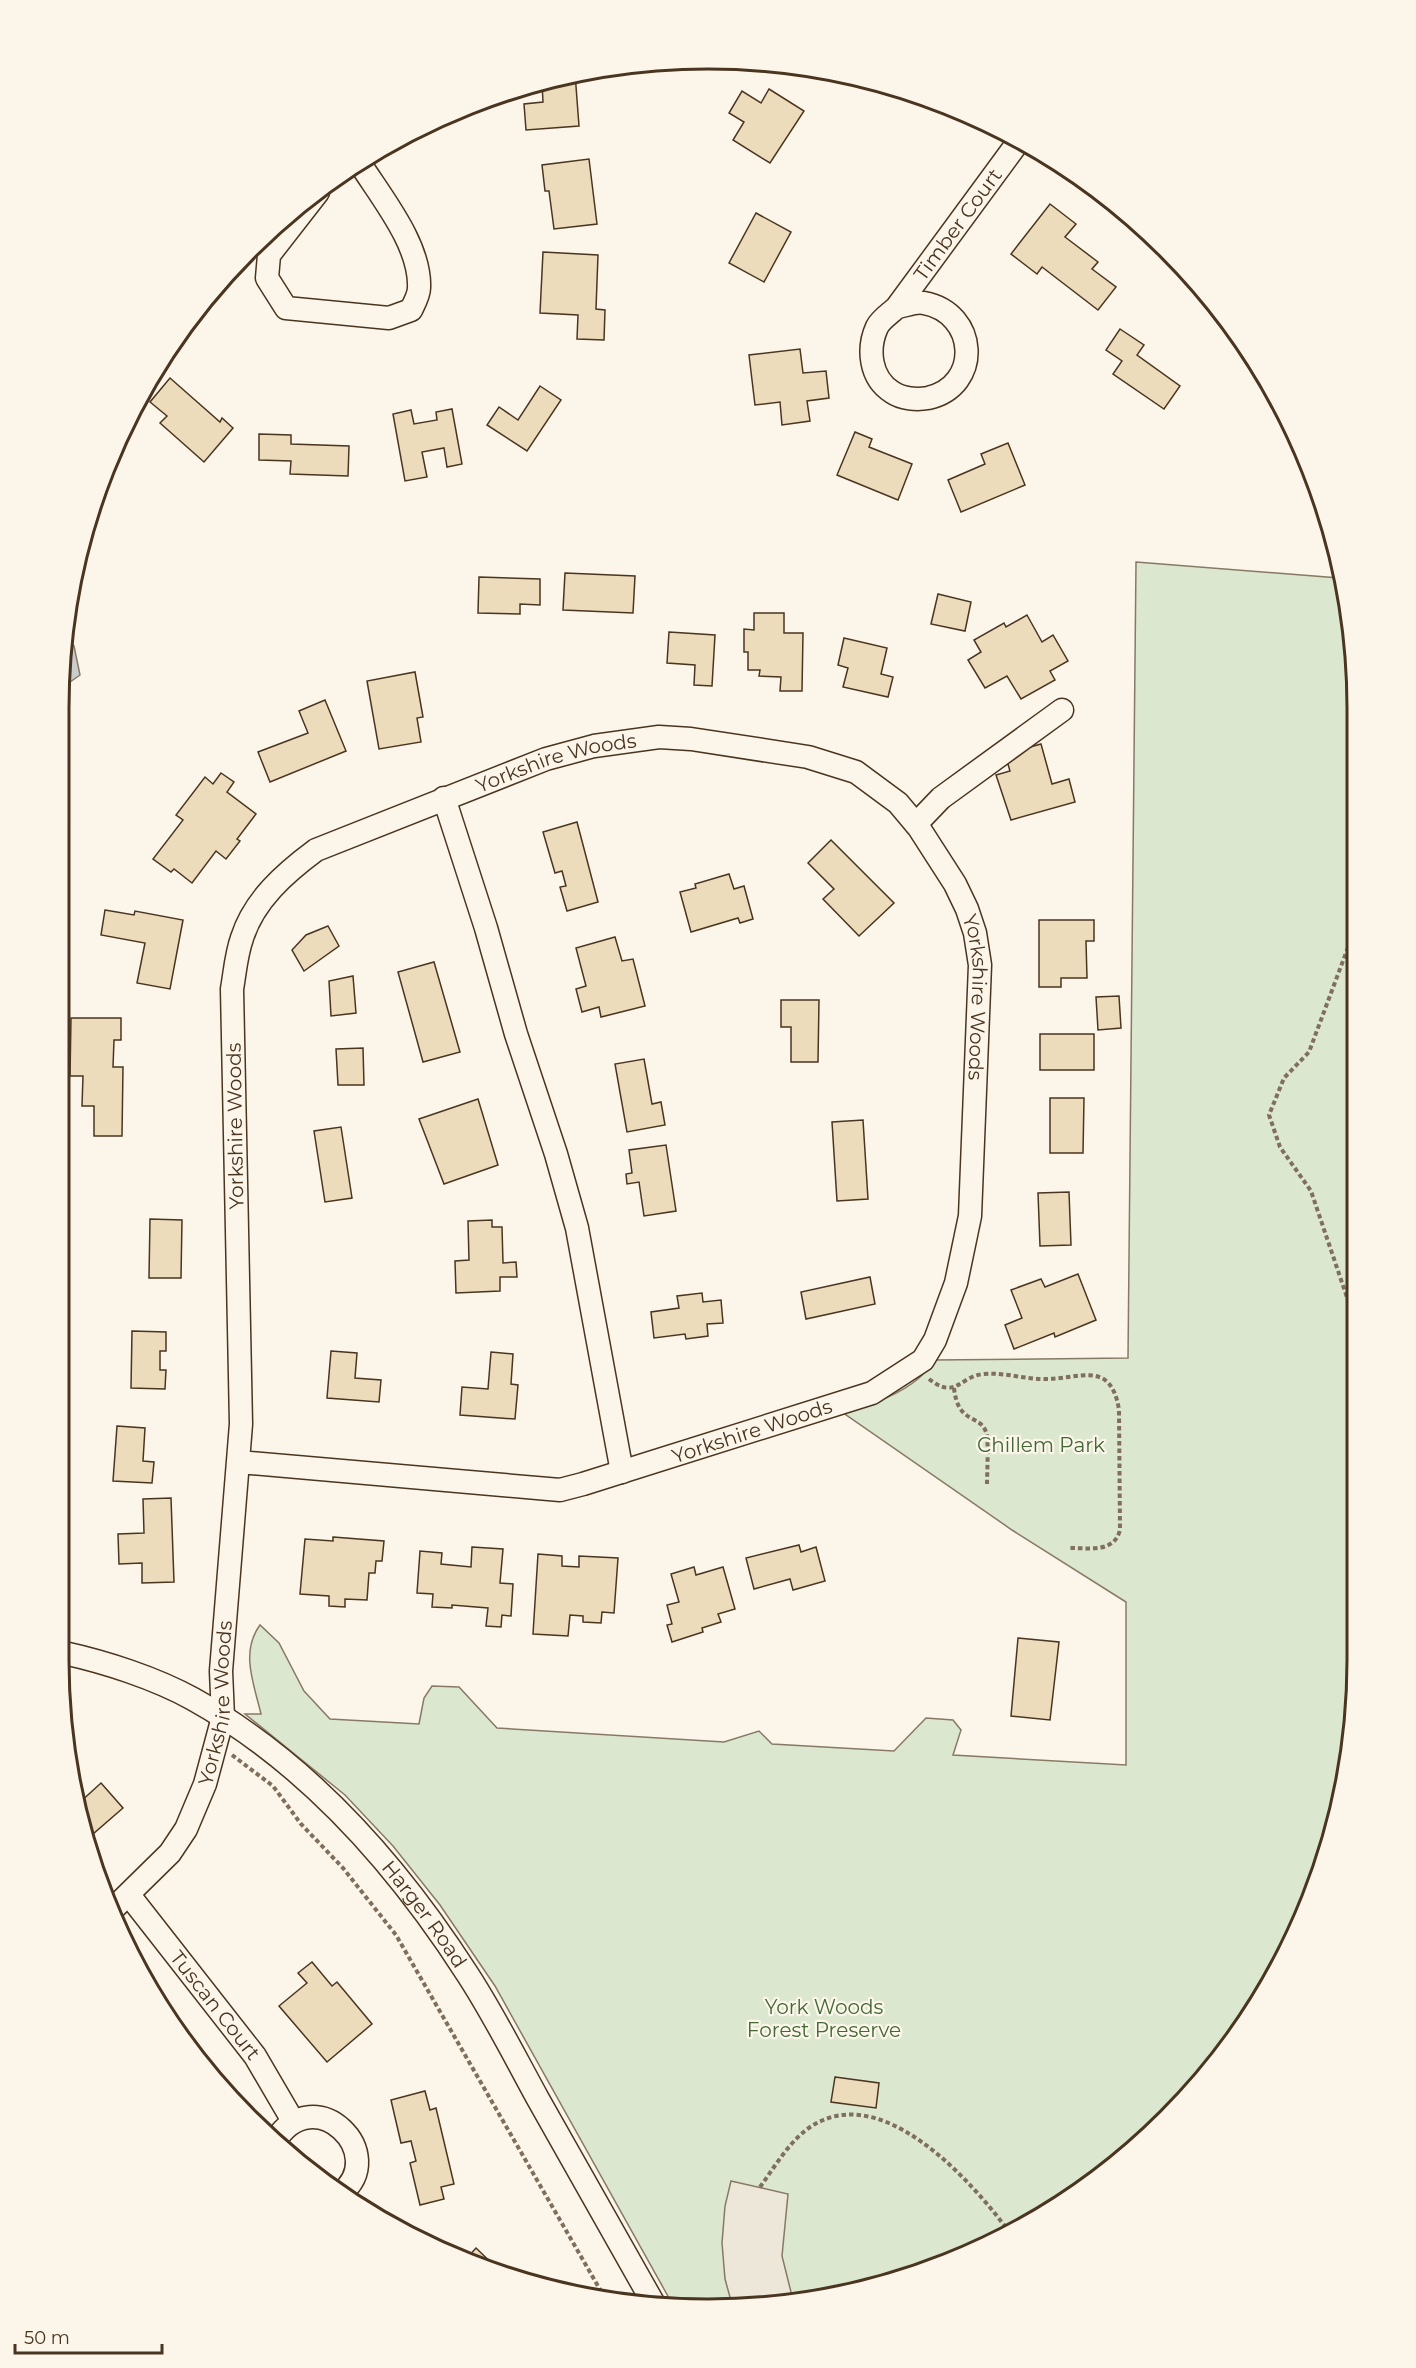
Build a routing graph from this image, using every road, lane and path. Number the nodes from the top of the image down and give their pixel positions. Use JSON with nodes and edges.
{"nodes":[{"id":1,"x":1014,"y":148,"type":"edge"},
{"id":2,"x":364,"y":170,"type":"edge"},
{"id":3,"x":294,"y":222,"type":"edge"},
{"id":4,"x":897,"y":307,"type":"junction"},
{"id":5,"x":1062,"y":710,"type":"dead end"},
{"id":6,"x":444,"y":798,"type":"junction"},
{"id":7,"x":916,"y":824,"type":"junction"},
{"id":8,"x":1347,"y":950,"type":"edge"},
{"id":9,"x":1347,"y":1297,"type":"edge"},
{"id":10,"x":914,"y":1367,"type":"junction"},
{"id":11,"x":954,"y":1388,"type":"junction"},
{"id":12,"x":239,"y":1462,"type":"junction"},
{"id":13,"x":622,"y":1472,"type":"junction"},
{"id":14,"x":987,"y":1484,"type":"dead end"},
{"id":15,"x":1070,"y":1548,"type":"dead end"},
{"id":16,"x":69,"y":1654,"type":"edge"},
{"id":17,"x":223,"y":1717,"type":"junction"},
{"id":18,"x":129,"y":1894,"type":"junction"},
{"id":19,"x":118,"y":1905,"type":"edge"},
{"id":20,"x":293,"y":2121,"type":"junction"},
{"id":21,"x":279,"y":2133,"type":"edge"},
{"id":22,"x":347,"y":2186,"type":"edge"},
{"id":23,"x":760,"y":2187,"type":"dead end"},
{"id":24,"x":1004,"y":2226,"type":"edge"},
{"id":25,"x":600,"y":2290,"type":"edge"},
{"id":26,"x":650,"y":2296,"type":"edge"}],
"edges":[{"from":1,"to":4,"type":"street","name":"Timber Court"},
{"from":2,"to":3,"type":"street"},
{"from":4,"to":4,"type":"street","name":"Timber Court"},
{"from":5,"to":7,"type":"street"},
{"from":6,"to":7,"type":"street","name":"Yorkshire Woods"},
{"from":6,"to":12,"type":"street","name":"Yorkshire Woods"},
{"from":6,"to":13,"type":"street"},
{"from":7,"to":10,"type":"street","name":"Yorkshire Woods"},
{"from":8,"to":9,"type":"path"},
{"from":10,"to":11,"type":"path"},
{"from":10,"to":13,"type":"street","name":"Yorkshire Woods"},
{"from":11,"to":14,"type":"path"},
{"from":11,"to":15,"type":"path"},
{"from":12,"to":13,"type":"street","name":"Yorkshire Woods"},
{"from":12,"to":17,"type":"street","name":"Yorkshire Woods"},
{"from":16,"to":17,"type":"street","name":"Harger Road"},
{"from":17,"to":18,"type":"street","name":"Yorkshire Woods"},
{"from":17,"to":25,"type":"path"},
{"from":17,"to":26,"type":"street","name":"Harger Road"},
{"from":18,"to":19,"type":"street","name":"Yorkshire Woods"},
{"from":18,"to":20,"type":"street","name":"Tuscan Court"},
{"from":20,"to":21,"type":"street"},
{"from":20,"to":22,"type":"street"},
{"from":23,"to":24,"type":"path"}]}
